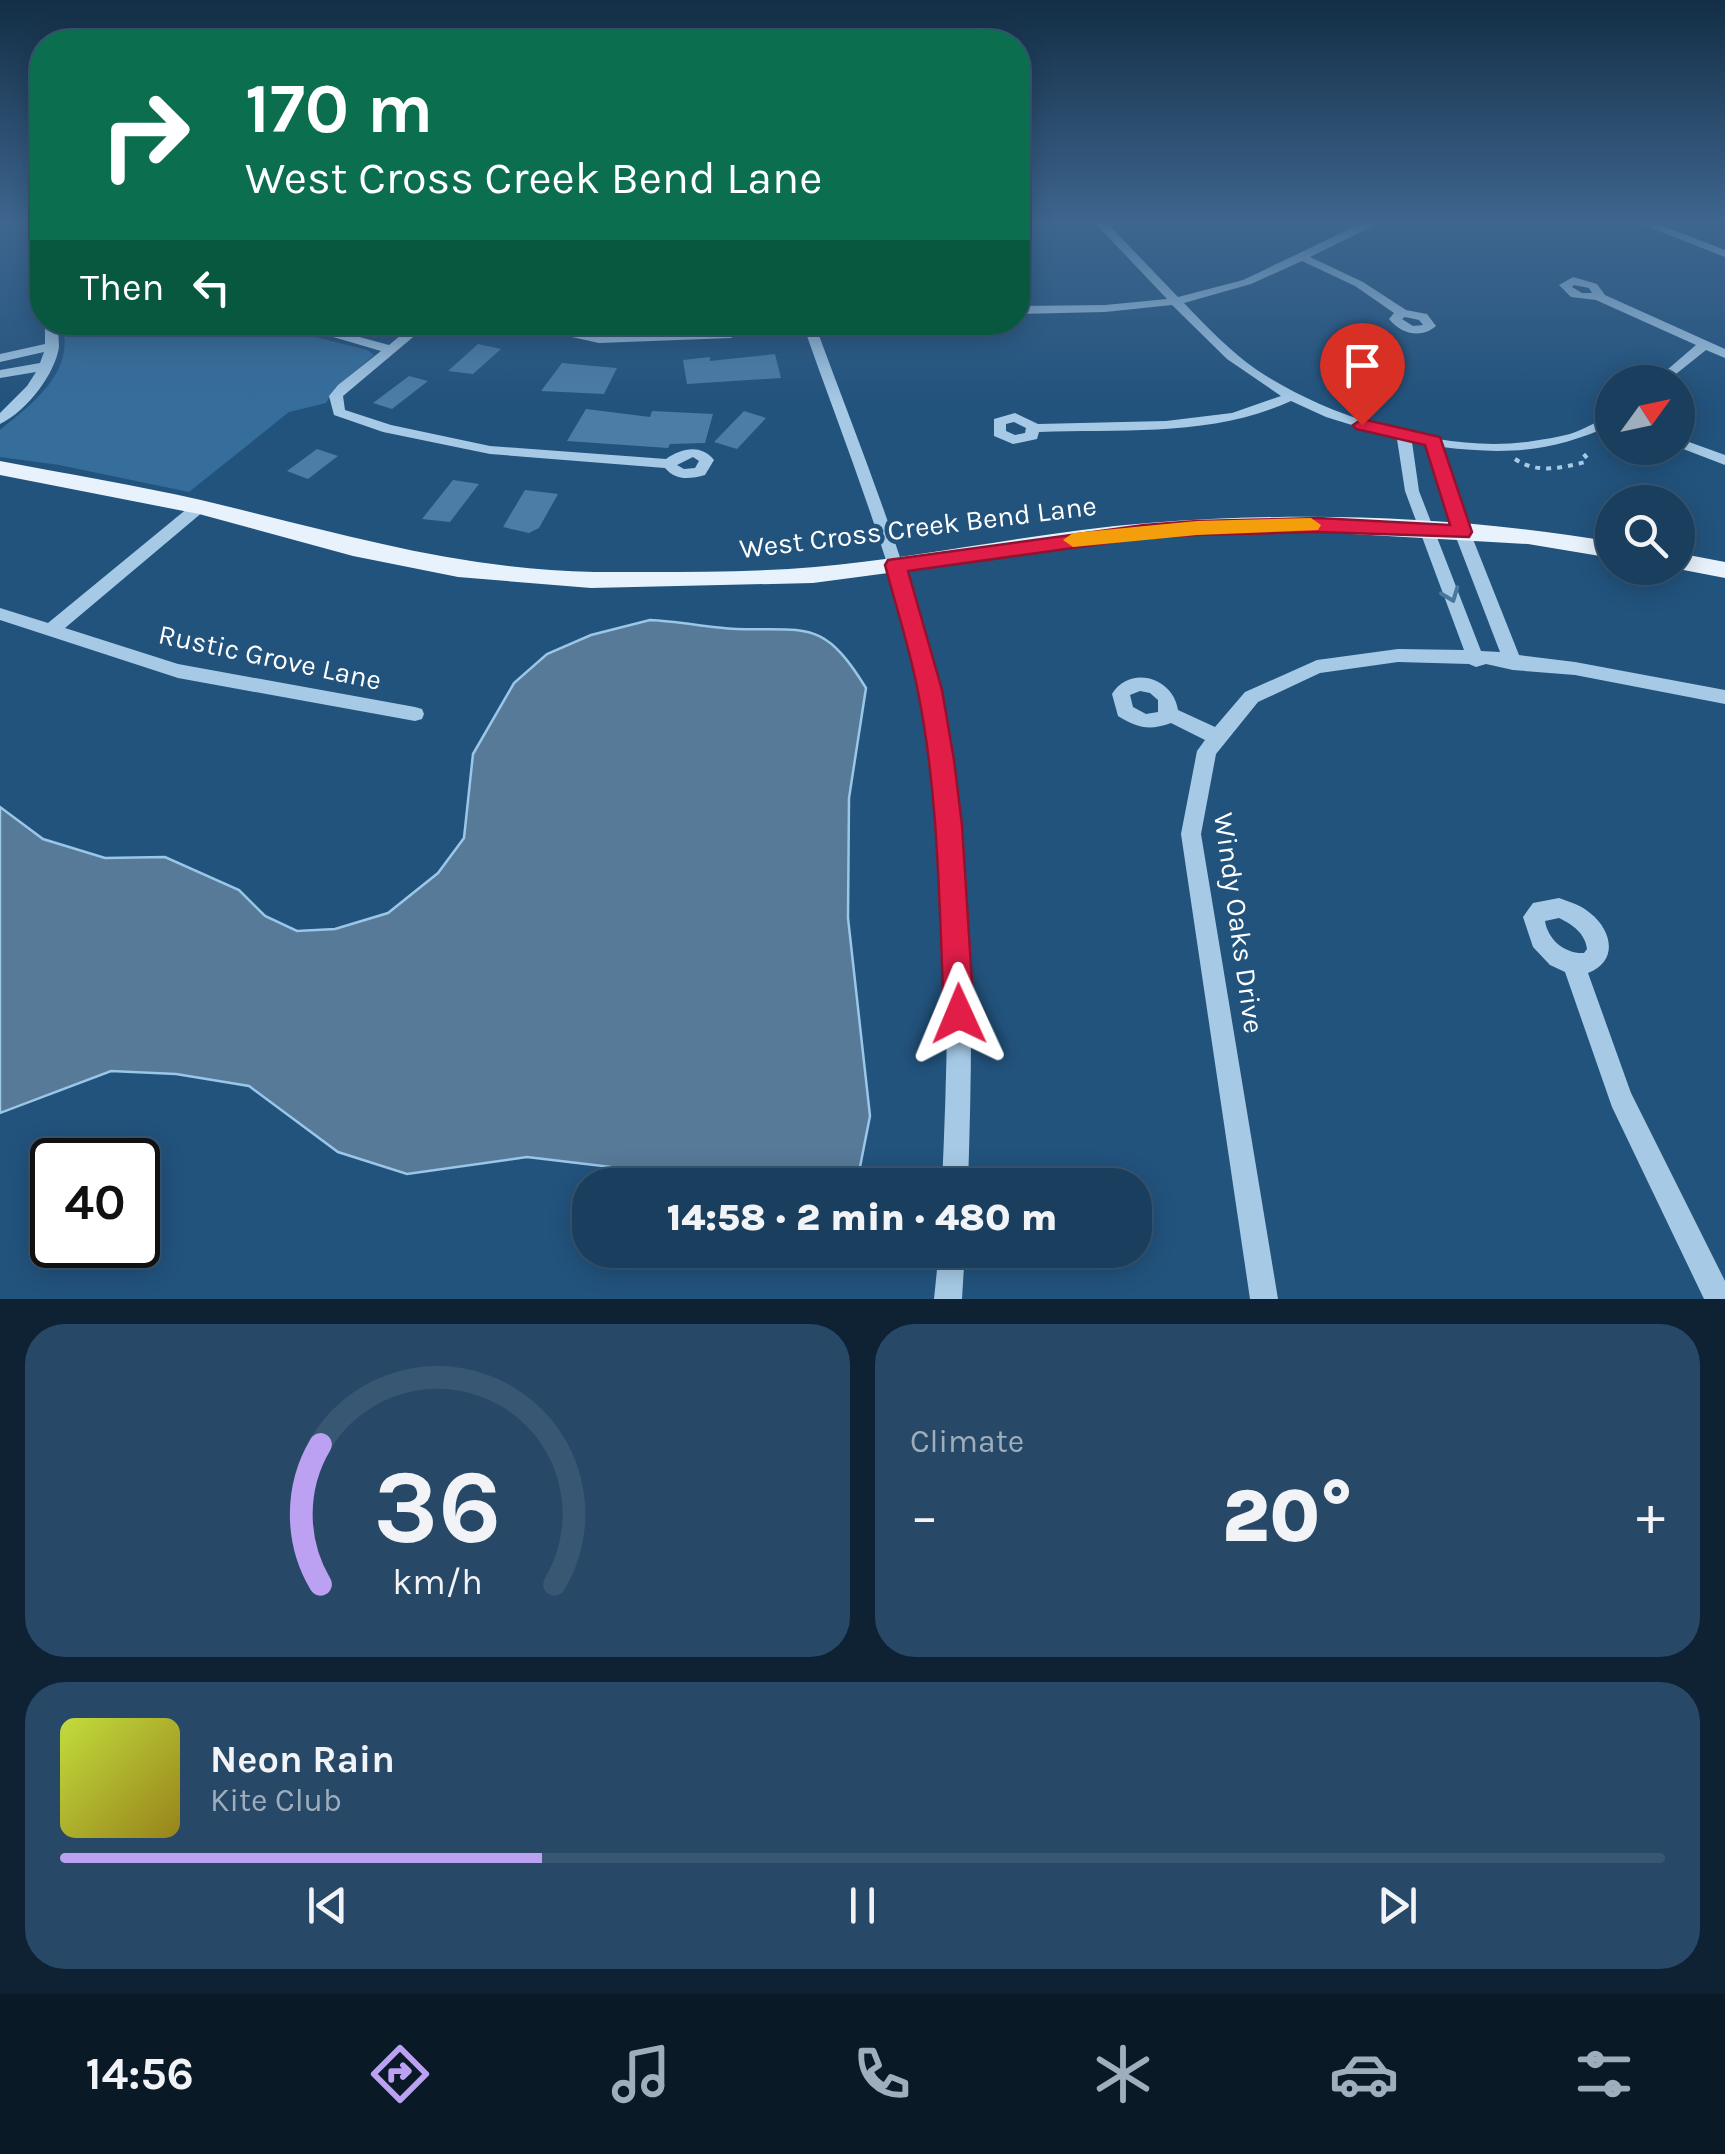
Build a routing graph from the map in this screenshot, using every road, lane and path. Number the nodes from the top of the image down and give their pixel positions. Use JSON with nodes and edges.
{"nodes":[{"id":1,"x":1161,"y":284,"type":"edge"},
{"id":2,"x":1238,"y":284,"type":"edge"},
{"id":3,"x":1358,"y":284,"type":"edge"},
{"id":4,"x":1597,"y":296,"type":"dead end"},
{"id":5,"x":1178,"y":300,"type":"junction"},
{"id":6,"x":1030,"y":310,"type":"edge"},
{"id":7,"x":1402,"y":313,"type":"dead end"},
{"id":8,"x":52,"y":335,"type":"edge"},
{"id":9,"x":337,"y":335,"type":"edge"},
{"id":10,"x":408,"y":335,"type":"edge"},
{"id":11,"x":587,"y":335,"type":"edge"},
{"id":12,"x":620,"y":335,"type":"edge"},
{"id":13,"x":712,"y":335,"type":"edge"},
{"id":14,"x":813,"y":335,"type":"edge"},
{"id":15,"x":618,"y":340,"type":"junction"},
{"id":16,"x":53,"y":346,"type":"junction"},
{"id":17,"x":1704,"y":346,"type":"junction"},
{"id":18,"x":389,"y":349,"type":"junction"},
{"id":19,"x":1725,"y":354,"type":"edge"},
{"id":20,"x":0,"y":358,"type":"edge"},
{"id":21,"x":1680,"y":365,"type":"edge"},
{"id":22,"x":48,"y":366,"type":"junction"},
{"id":23,"x":0,"y":374,"type":"edge"},
{"id":24,"x":1291,"y":396,"type":"junction"},
{"id":25,"x":0,"y":420,"type":"edge"},
{"id":26,"x":1034,"y":428,"type":"dead end"},
{"id":27,"x":1595,"y":428,"type":"edge"},
{"id":28,"x":1404,"y":436,"type":"junction"},
{"id":29,"x":1433,"y":441,"type":"junction"},
{"id":30,"x":1695,"y":449,"type":"edge"},
{"id":31,"x":1581,"y":451,"type":"dead end"},
{"id":32,"x":1515,"y":459,"type":"dead end"},
{"id":33,"x":1725,"y":460,"type":"edge"},
{"id":34,"x":669,"y":464,"type":"dead end"},
{"id":35,"x":0,"y":468,"type":"edge"},
{"id":36,"x":200,"y":507,"type":"junction"},
{"id":37,"x":1426,"y":530,"type":"junction"},
{"id":38,"x":1462,"y":532,"type":"junction"},
{"id":39,"x":1595,"y":547,"type":"edge"},
{"id":40,"x":1695,"y":564,"type":"edge"},
{"id":41,"x":896,"y":565,"type":"junction"},
{"id":42,"x":1725,"y":570,"type":"edge"},
{"id":43,"x":0,"y":614,"type":"edge"},
{"id":44,"x":51,"y":630,"type":"junction"},
{"id":45,"x":1476,"y":660,"type":"junction"},
{"id":46,"x":1513,"y":663,"type":"junction"},
{"id":47,"x":1725,"y":697,"type":"edge"},
{"id":48,"x":1168,"y":713,"type":"dead end"},
{"id":49,"x":416,"y":714,"type":"dead end"},
{"id":50,"x":1215,"y":736,"type":"junction"},
{"id":51,"x":1573,"y":963,"type":"dead end"},
{"id":52,"x":956,"y":1168,"type":"edge"},
{"id":53,"x":951,"y":1268,"type":"edge"},
{"id":54,"x":948,"y":1299,"type":"edge"},
{"id":55,"x":1264,"y":1299,"type":"edge"},
{"id":56,"x":1718,"y":1299,"type":"edge"}],
"edges":[{"from":1,"to":5,"type":"street"},
{"from":2,"to":5,"type":"street"},
{"from":3,"to":7,"type":"street"},
{"from":4,"to":17,"type":"street"},
{"from":5,"to":6,"type":"street"},
{"from":5,"to":24,"type":"street"},
{"from":8,"to":16,"type":"street"},
{"from":9,"to":18,"type":"street"},
{"from":10,"to":18,"type":"street"},
{"from":11,"to":15,"type":"street"},
{"from":12,"to":15,"type":"street"},
{"from":13,"to":15,"type":"street"},
{"from":14,"to":41,"type":"street"},
{"from":16,"to":20,"type":"street"},
{"from":16,"to":22,"type":"street"},
{"from":17,"to":19,"type":"street"},
{"from":17,"to":21,"type":"street"},
{"from":18,"to":34,"type":"street"},
{"from":22,"to":23,"type":"street"},
{"from":22,"to":25,"type":"street"},
{"from":24,"to":26,"type":"street"},
{"from":24,"to":28,"type":"street"},
{"from":27,"to":29,"type":"street"},
{"from":28,"to":29,"type":"street"},
{"from":28,"to":37,"type":"street"},
{"from":29,"to":38,"type":"street"},
{"from":30,"to":33,"type":"street"},
{"from":31,"to":32,"type":"path"},
{"from":35,"to":36,"type":"main road","name":"West Cross Creek Bend Lane"},
{"from":36,"to":41,"type":"main road","name":"West Cross Creek Bend Lane"},
{"from":36,"to":44,"type":"street"},
{"from":37,"to":38,"type":"main road","name":"West Cross Creek Bend Lane"},
{"from":37,"to":41,"type":"main road","name":"West Cross Creek Bend Lane"},
{"from":37,"to":45,"type":"street","one_way":true},
{"from":38,"to":39,"type":"main road","name":"West Cross Creek Bend Lane"},
{"from":38,"to":46,"type":"street"},
{"from":40,"to":42,"type":"main road"},
{"from":41,"to":52,"type":"street"},
{"from":43,"to":44,"type":"street","name":"Rustic Grove Lane"},
{"from":44,"to":49,"type":"street","name":"Rustic Grove Lane"},
{"from":45,"to":46,"type":"street","name":"Windy Oaks Drive"},
{"from":45,"to":50,"type":"street","name":"Windy Oaks Drive"},
{"from":46,"to":47,"type":"street","name":"Windy Oaks Drive"},
{"from":48,"to":50,"type":"street"},
{"from":50,"to":55,"type":"street","name":"Windy Oaks Drive"},
{"from":51,"to":56,"type":"street"},
{"from":53,"to":54,"type":"street"}]}
